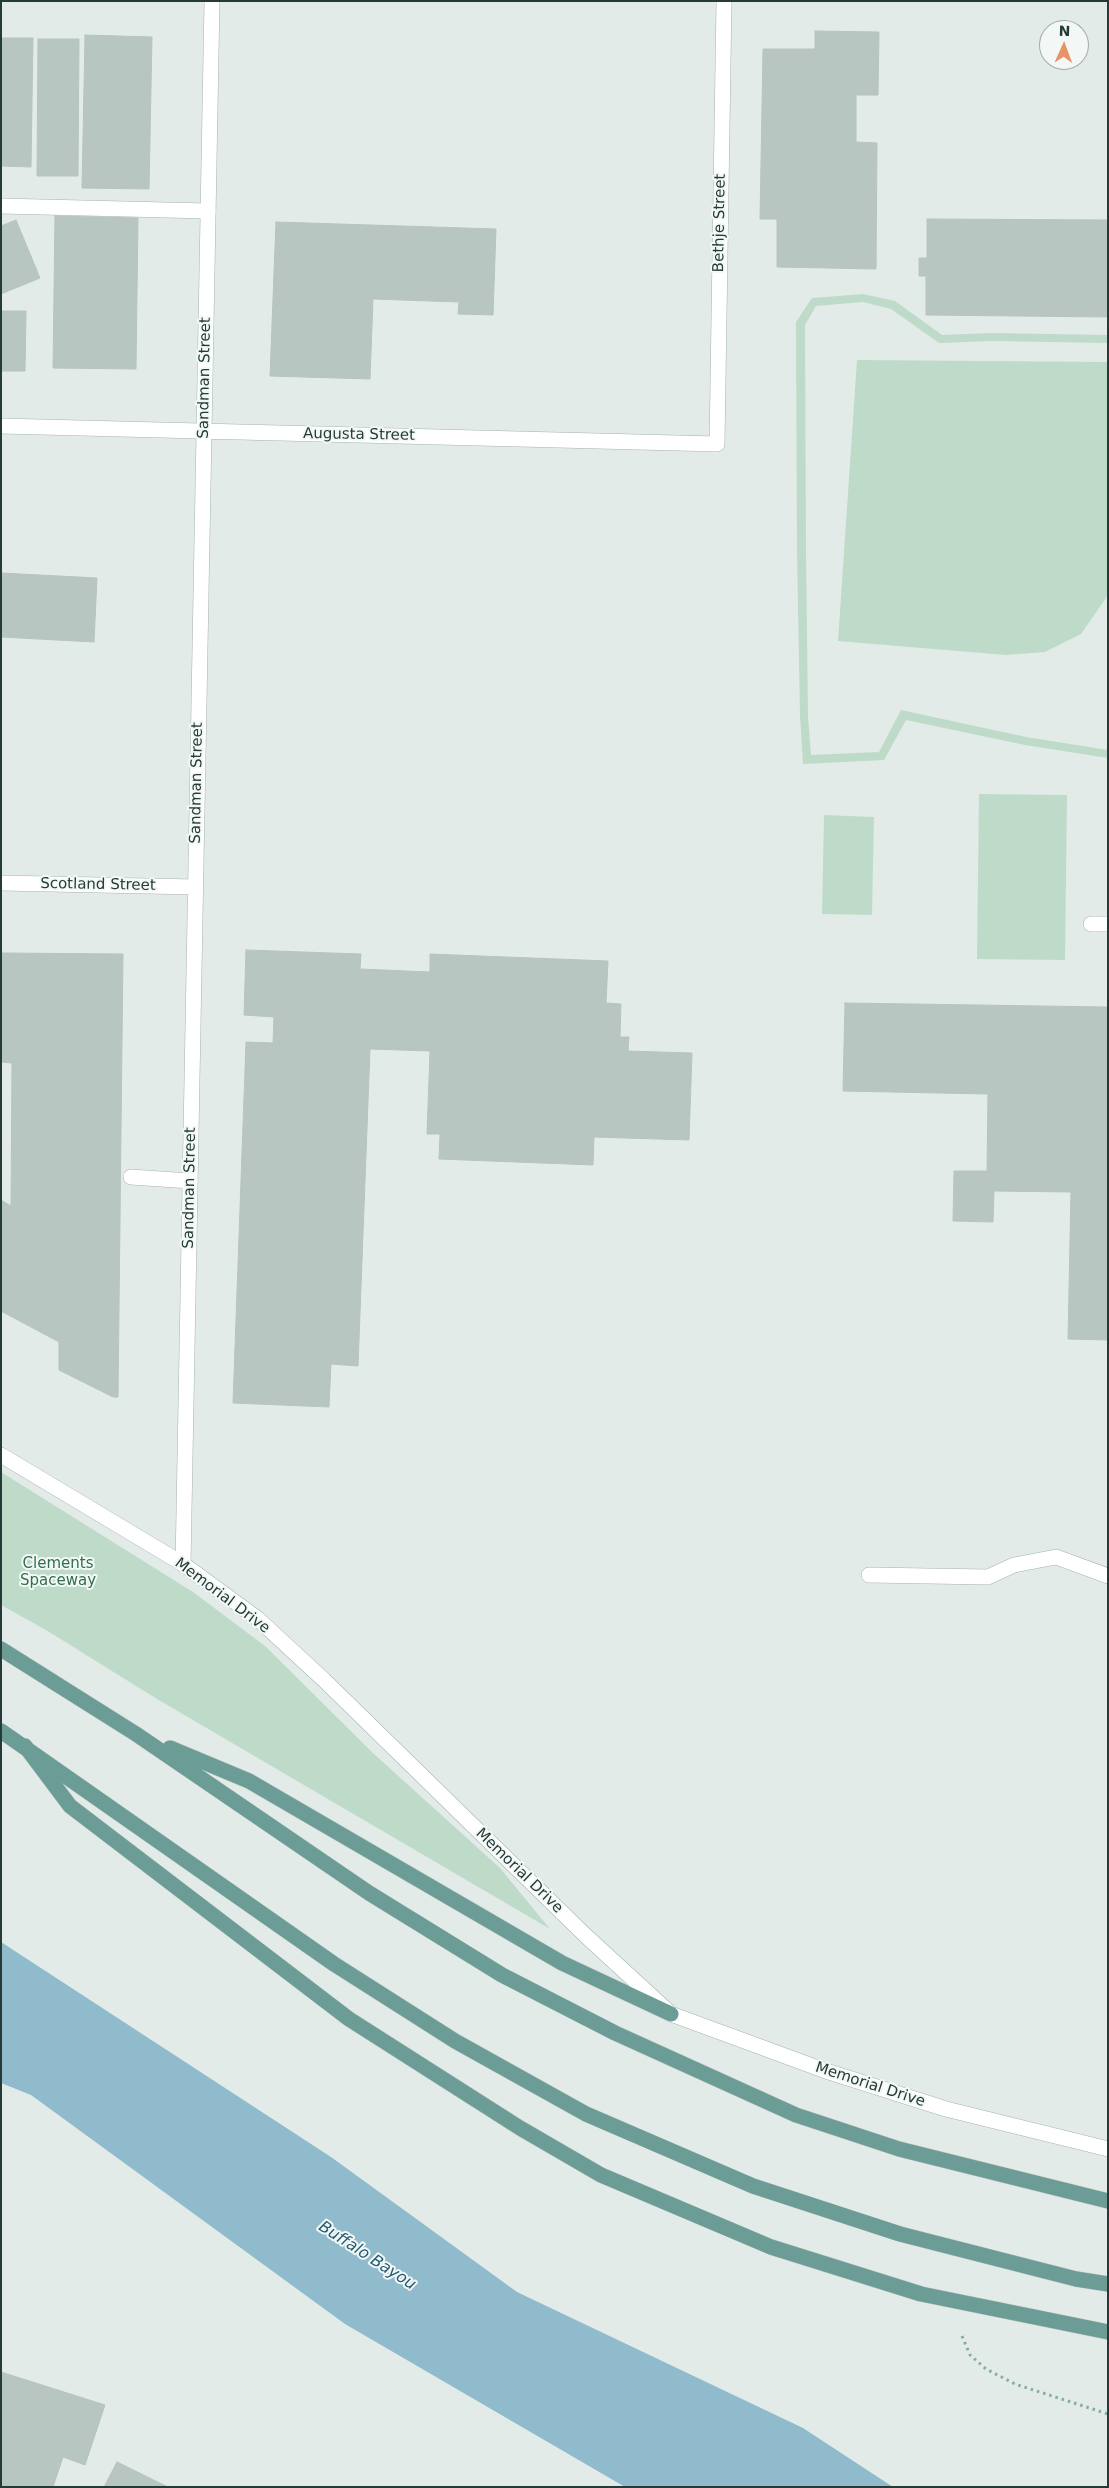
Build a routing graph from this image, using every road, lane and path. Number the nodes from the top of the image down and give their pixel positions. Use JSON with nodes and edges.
{"nodes":[{"id":1,"x":212,"y":1,"type":"edge"},
{"id":2,"x":724,"y":1,"type":"edge"},
{"id":3,"x":1,"y":206,"type":"edge"},
{"id":4,"x":208,"y":211,"type":"junction"},
{"id":5,"x":1,"y":426,"type":"edge"},
{"id":6,"x":204,"y":431,"type":"junction"},
{"id":7,"x":717,"y":444,"type":"joint"},
{"id":8,"x":1,"y":883,"type":"edge"},
{"id":9,"x":196,"y":886,"type":"junction"},
{"id":10,"x":1091,"y":924,"type":"dead end"},
{"id":11,"x":1108,"y":924,"type":"edge"},
{"id":12,"x":131,"y":1177,"type":"dead end"},
{"id":13,"x":190,"y":1180,"type":"junction"},
{"id":14,"x":1,"y":1455,"type":"edge"},
{"id":15,"x":183,"y":1564,"type":"junction"},
{"id":16,"x":869,"y":1575,"type":"dead end"},
{"id":17,"x":1108,"y":1576,"type":"edge"},
{"id":18,"x":1,"y":1649,"type":"edge"},
{"id":19,"x":1,"y":1731,"type":"edge"},
{"id":20,"x":136,"y":1734,"type":"junction"},
{"id":21,"x":25,"y":1746,"type":"junction"},
{"id":22,"x":671,"y":2014,"type":"junction"},
{"id":23,"x":1106,"y":2148,"type":"edge"},
{"id":24,"x":1108,"y":2201,"type":"edge"},
{"id":25,"x":1108,"y":2284,"type":"edge"},
{"id":26,"x":1108,"y":2332,"type":"edge"},
{"id":27,"x":962,"y":2336,"type":"dead end"},
{"id":28,"x":1108,"y":2414,"type":"edge"}],
"edges":[{"from":1,"to":4,"type":"street","name":"Sandman Street"},
{"from":2,"to":7,"type":"street","name":"Bethje Street"},
{"from":3,"to":4,"type":"street"},
{"from":4,"to":6,"type":"street","name":"Sandman Street"},
{"from":5,"to":6,"type":"street","name":"Augusta Street"},
{"from":6,"to":7,"type":"street","name":"Augusta Street"},
{"from":6,"to":9,"type":"street","name":"Sandman Street"},
{"from":8,"to":9,"type":"street","name":"Scotland Street"},
{"from":9,"to":13,"type":"street","name":"Sandman Street"},
{"from":10,"to":11,"type":"street"},
{"from":12,"to":13,"type":"street"},
{"from":13,"to":15,"type":"street","name":"Sandman Street"},
{"from":14,"to":15,"type":"street","name":"Memorial Drive"},
{"from":15,"to":22,"type":"street","name":"Memorial Drive"},
{"from":16,"to":17,"type":"street"},
{"from":18,"to":20,"type":"main road"},
{"from":19,"to":21,"type":"main road"},
{"from":20,"to":22,"type":"main road"},
{"from":20,"to":24,"type":"main road"},
{"from":21,"to":25,"type":"main road"},
{"from":21,"to":26,"type":"main road"},
{"from":22,"to":23,"type":"street","name":"Memorial Drive"},
{"from":27,"to":28,"type":"path"}]}
